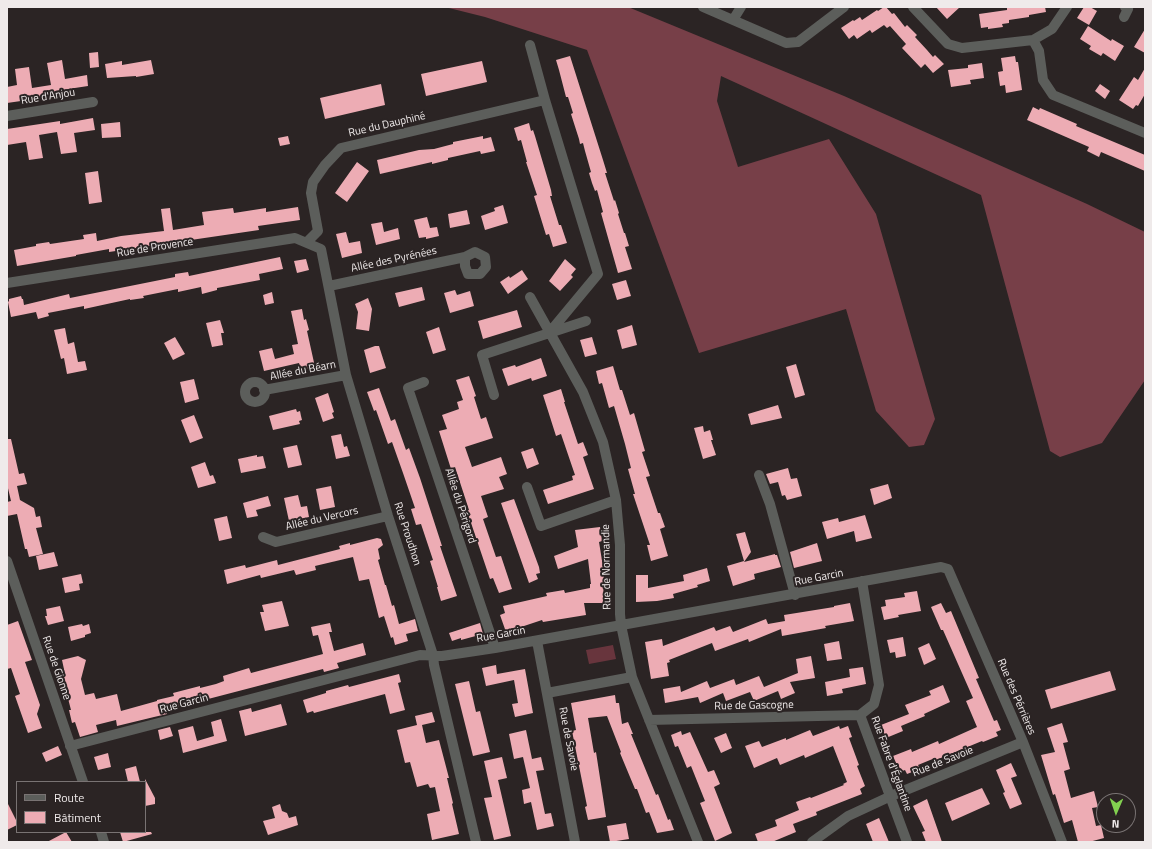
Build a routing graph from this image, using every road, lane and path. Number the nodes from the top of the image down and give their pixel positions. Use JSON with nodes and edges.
{"nodes":[{"id":1,"x":703,"y":7,"type":"edge"},
{"id":2,"x":741,"y":7,"type":"edge"},
{"id":3,"x":844,"y":7,"type":"edge"},
{"id":4,"x":913,"y":7,"type":"edge"},
{"id":5,"x":1067,"y":7,"type":"edge"},
{"id":6,"x":733,"y":20,"type":"junction"},
{"id":7,"x":1033,"y":40,"type":"junction"},
{"id":8,"x":530,"y":45,"type":"dead end"},
{"id":9,"x":545,"y":100,"type":"junction"},
{"id":10,"x":94,"y":102,"type":"dead end"},
{"id":11,"x":7,"y":116,"type":"edge"},
{"id":12,"x":1145,"y":133,"type":"edge"},
{"id":13,"x":306,"y":242,"type":"junction"},
{"id":14,"x":464,"y":256,"type":"dead end"},
{"id":15,"x":7,"y":283,"type":"edge"},
{"id":16,"x":329,"y":286,"type":"junction"},
{"id":17,"x":530,"y":297,"type":"dead end"},
{"id":18,"x":586,"y":321,"type":"dead end"},
{"id":19,"x":549,"y":333,"type":"junction"},
{"id":20,"x":346,"y":375,"type":"junction"},
{"id":21,"x":424,"y":382,"type":"dead end"},
{"id":22,"x":264,"y":390,"type":"dead end"},
{"id":23,"x":494,"y":395,"type":"dead end"},
{"id":24,"x":759,"y":475,"type":"dead end"},
{"id":25,"x":527,"y":487,"type":"dead end"},
{"id":26,"x":616,"y":500,"type":"junction"},
{"id":27,"x":388,"y":516,"type":"junction"},
{"id":28,"x":263,"y":537,"type":"dead end"},
{"id":29,"x":7,"y":561,"type":"edge"},
{"id":30,"x":941,"y":567,"type":"joint"},
{"id":31,"x":862,"y":581,"type":"junction"},
{"id":32,"x":795,"y":595,"type":"junction"},
{"id":33,"x":621,"y":626,"type":"junction"},
{"id":34,"x":537,"y":641,"type":"junction"},
{"id":35,"x":495,"y":648,"type":"junction"},
{"id":36,"x":433,"y":655,"type":"junction"},
{"id":37,"x":632,"y":677,"type":"junction"},
{"id":38,"x":547,"y":693,"type":"junction"},
{"id":39,"x":860,"y":715,"type":"junction"},
{"id":40,"x":649,"y":720,"type":"junction"},
{"id":41,"x":1023,"y":742,"type":"junction"},
{"id":42,"x":70,"y":746,"type":"junction"},
{"id":43,"x":83,"y":781,"type":"edge"},
{"id":44,"x":891,"y":796,"type":"junction"},
{"id":45,"x":476,"y":842,"type":"edge"},
{"id":46,"x":575,"y":842,"type":"edge"},
{"id":47,"x":698,"y":842,"type":"edge"},
{"id":48,"x":812,"y":842,"type":"edge"},
{"id":49,"x":907,"y":842,"type":"edge"},
{"id":50,"x":1062,"y":842,"type":"edge"}],
"edges":[{"from":1,"to":6,"type":"street"},
{"from":2,"to":6,"type":"street"},
{"from":3,"to":6,"type":"street"},
{"from":4,"to":7,"type":"street"},
{"from":5,"to":7,"type":"street"},
{"from":7,"to":12,"type":"street"},
{"from":8,"to":9,"type":"street"},
{"from":9,"to":13,"type":"street","name":"Rue du Dauphiné"},
{"from":9,"to":19,"type":"street"},
{"from":10,"to":11,"type":"street","name":"Rue d'Anjou"},
{"from":13,"to":15,"type":"street","name":"Rue de Provence"},
{"from":13,"to":16,"type":"street","name":"Rue Proudhon"},
{"from":14,"to":16,"type":"street","name":"Allée des Pyrénées"},
{"from":16,"to":20,"type":"street","name":"Rue Proudhon"},
{"from":17,"to":19,"type":"street","name":"Rue de Normandie"},
{"from":18,"to":19,"type":"street"},
{"from":19,"to":23,"type":"street"},
{"from":19,"to":26,"type":"street","name":"Rue de Normandie"},
{"from":20,"to":22,"type":"street","name":"Allée du Béarn"},
{"from":20,"to":27,"type":"street","name":"Rue Proudhon"},
{"from":21,"to":35,"type":"street","name":"Allée du Périgord"},
{"from":24,"to":32,"type":"street"},
{"from":25,"to":26,"type":"street"},
{"from":26,"to":33,"type":"street","name":"Rue de Normandie"},
{"from":27,"to":28,"type":"street","name":"Allée du Vercors"},
{"from":27,"to":36,"type":"street","name":"Rue Proudhon"},
{"from":29,"to":42,"type":"street","name":"Rue de Gionne"},
{"from":30,"to":31,"type":"street","name":"Rue Garcin"},
{"from":30,"to":41,"type":"street","name":"Rue des Pérrières"},
{"from":31,"to":32,"type":"street","name":"Rue Garcin"},
{"from":31,"to":39,"type":"street","name":"Rue Fabre d'Églantine"},
{"from":32,"to":33,"type":"street","name":"Rue Garcin"},
{"from":33,"to":34,"type":"street","name":"Rue Garcin"},
{"from":33,"to":37,"type":"street","name":"Rue de Normandie"},
{"from":34,"to":35,"type":"street","name":"Rue Garcin"},
{"from":34,"to":38,"type":"street","name":"Rue de Savoie"},
{"from":35,"to":36,"type":"street","name":"Rue Garcin"},
{"from":36,"to":42,"type":"street","name":"Rue Garcin"},
{"from":36,"to":45,"type":"street","name":"Rue Proudhon"},
{"from":37,"to":38,"type":"street"},
{"from":37,"to":40,"type":"street","name":"Rue de Normandie"},
{"from":38,"to":46,"type":"street","name":"Rue de Savoie"},
{"from":39,"to":40,"type":"street","name":"Rue de Gascogne"},
{"from":39,"to":44,"type":"street","name":"Rue Fabre d'Églantine"},
{"from":40,"to":47,"type":"street","name":"Rue de Normandie"},
{"from":41,"to":44,"type":"street","name":"Rue de Savoie"},
{"from":41,"to":50,"type":"street","name":"Rue des Pérrières"},
{"from":42,"to":43,"type":"street","name":"Rue de Gionne"},
{"from":44,"to":48,"type":"street","name":"Rue de Savoie"},
{"from":44,"to":49,"type":"street","name":"Rue Fabre d'Églantine"}]}
